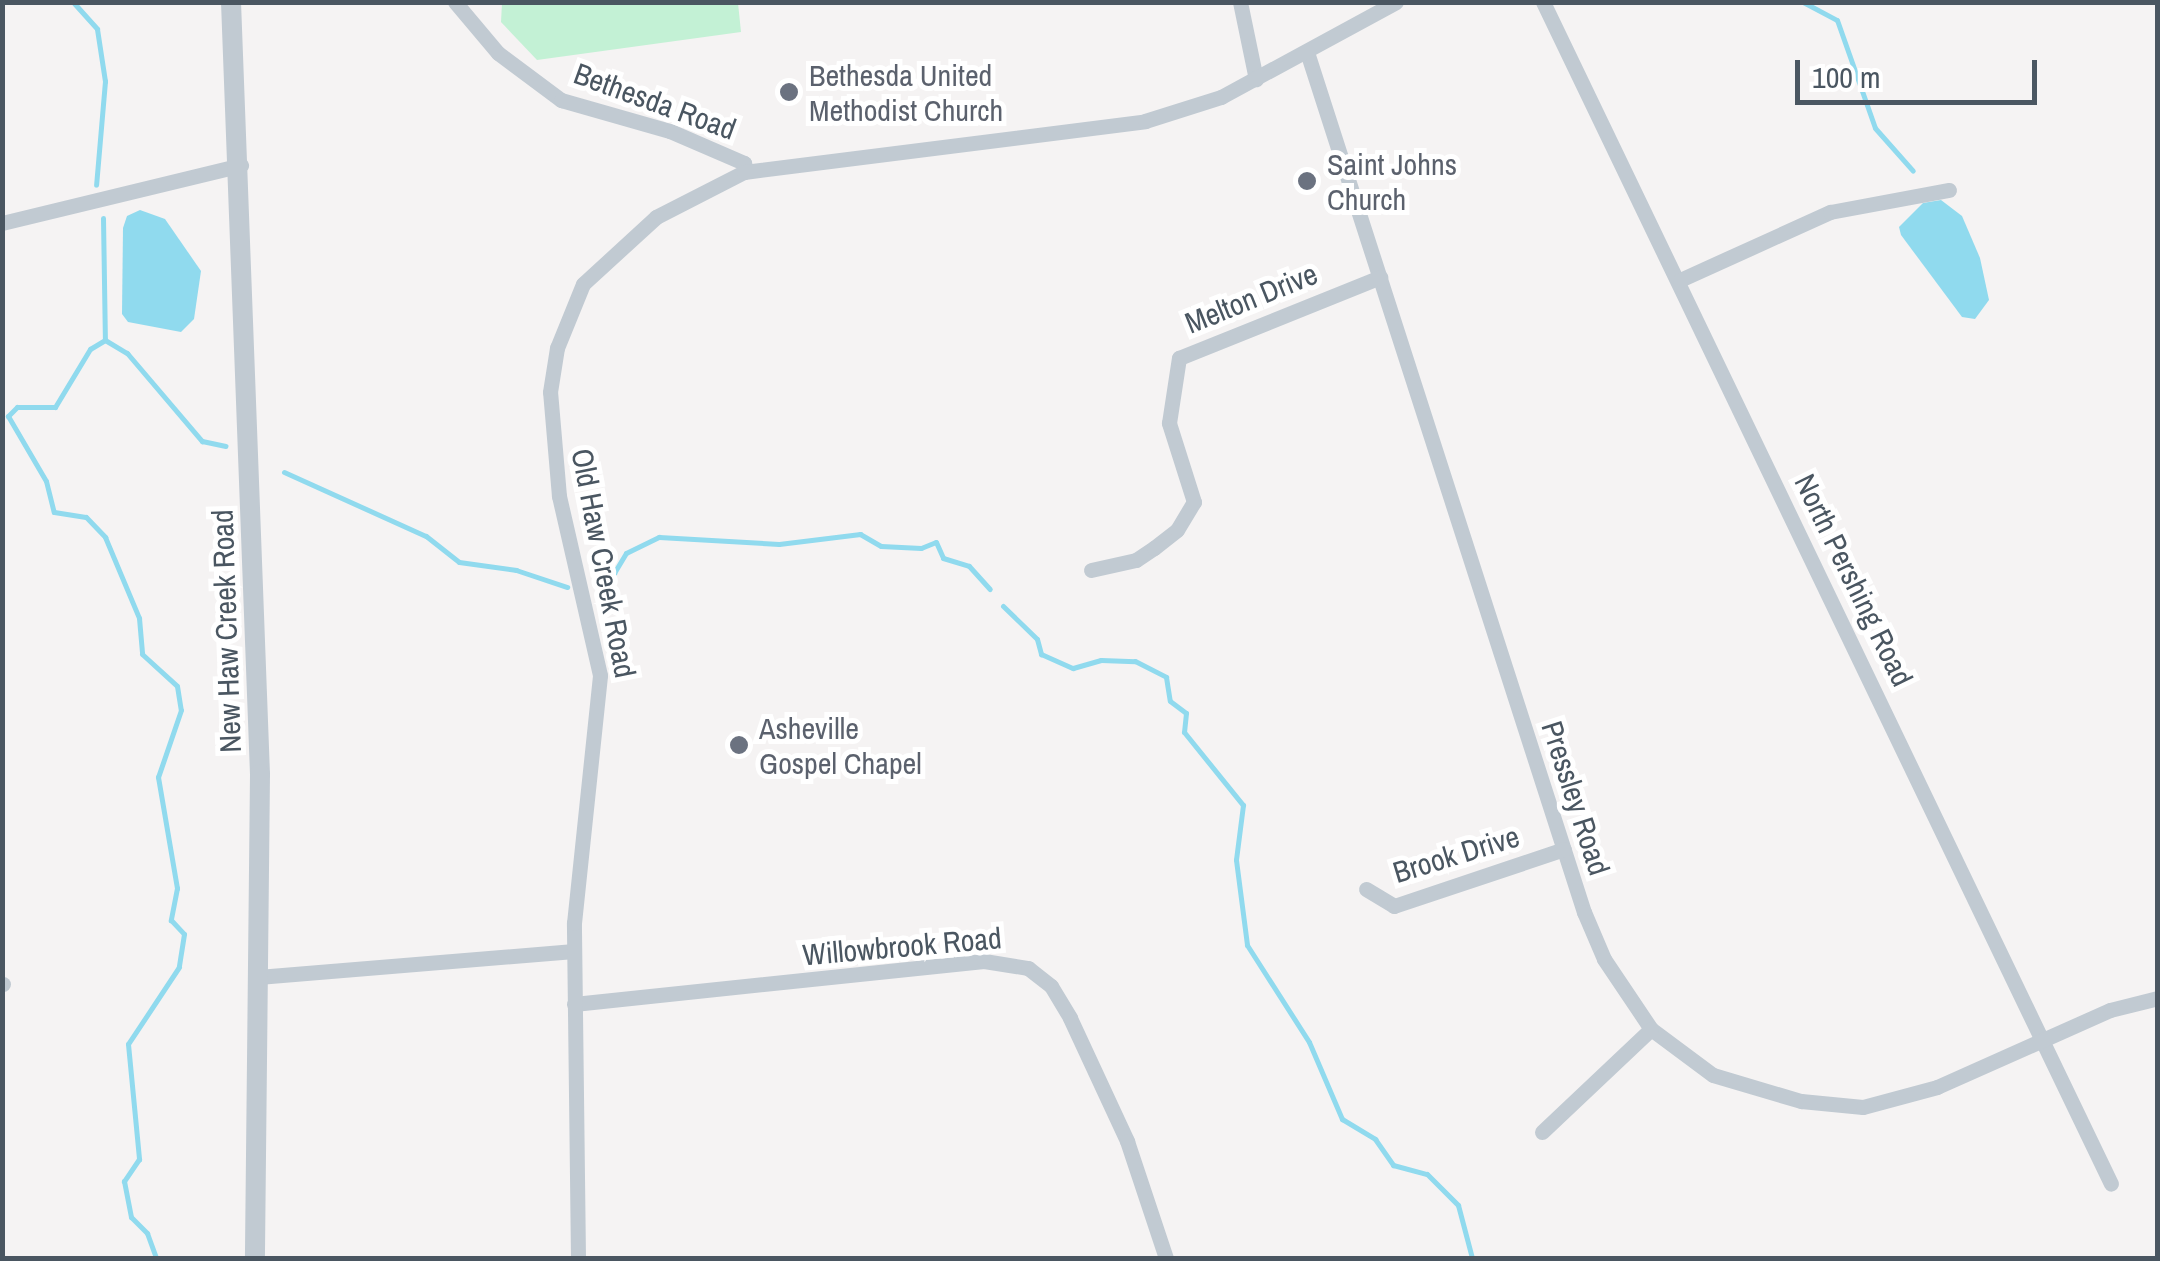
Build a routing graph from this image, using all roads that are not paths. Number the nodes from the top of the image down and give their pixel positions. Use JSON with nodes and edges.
{"nodes":[{"id":1,"x":231,"y":2,"type":"edge"},
{"id":2,"x":454,"y":2,"type":"edge"},
{"id":3,"x":1240,"y":2,"type":"edge"},
{"id":4,"x":1396,"y":2,"type":"edge"},
{"id":5,"x":1543,"y":2,"type":"edge"},
{"id":6,"x":1306,"y":52,"type":"junction"},
{"id":7,"x":1256,"y":79,"type":"junction"},
{"id":8,"x":241,"y":165,"type":"junction"},
{"id":9,"x":744,"y":172,"type":"junction"},
{"id":10,"x":1950,"y":190,"type":"dead end"},
{"id":11,"x":2,"y":222,"type":"edge"},
{"id":12,"x":1380,"y":277,"type":"junction"},
{"id":13,"x":1680,"y":280,"type":"junction"},
{"id":14,"x":1091,"y":570,"type":"dead end"},
{"id":15,"x":1564,"y":850,"type":"junction"},
{"id":16,"x":1366,"y":890,"type":"dead end"},
{"id":17,"x":574,"y":951,"type":"junction"},
{"id":18,"x":258,"y":977,"type":"junction"},
{"id":19,"x":2158,"y":998,"type":"edge"},
{"id":20,"x":574,"y":1004,"type":"junction"},
{"id":21,"x":1650,"y":1028,"type":"junction"},
{"id":22,"x":2044,"y":1039,"type":"junction"},
{"id":23,"x":1542,"y":1132,"type":"dead end"},
{"id":24,"x":2111,"y":1184,"type":"dead end"},
{"id":25,"x":255,"y":1258,"type":"edge"},
{"id":26,"x":578,"y":1258,"type":"edge"},
{"id":27,"x":1166,"y":1258,"type":"edge"}],
"edges":[{"from":1,"to":8,"type":"street","name":"New Haw Creek Road"},
{"from":2,"to":9,"type":"street","name":"Bethesda Road"},
{"from":3,"to":7,"type":"street"},
{"from":4,"to":6,"type":"street","name":"Old Haw Creek Road"},
{"from":5,"to":13,"type":"street","name":"North Pershing Road"},
{"from":6,"to":7,"type":"street","name":"Old Haw Creek Road"},
{"from":6,"to":12,"type":"street","name":"Pressley Road"},
{"from":7,"to":9,"type":"street","name":"Old Haw Creek Road"},
{"from":8,"to":11,"type":"street"},
{"from":8,"to":18,"type":"street","name":"New Haw Creek Road"},
{"from":9,"to":17,"type":"street","name":"Old Haw Creek Road"},
{"from":10,"to":13,"type":"street"},
{"from":12,"to":14,"type":"street","name":"Melton Drive"},
{"from":12,"to":15,"type":"street","name":"Pressley Road"},
{"from":13,"to":22,"type":"street","name":"North Pershing Road"},
{"from":15,"to":16,"type":"street","name":"Brook Drive"},
{"from":15,"to":21,"type":"street","name":"Pressley Road"},
{"from":17,"to":18,"type":"street"},
{"from":17,"to":20,"type":"street","name":"Old Haw Creek Road"},
{"from":18,"to":25,"type":"street","name":"New Haw Creek Road"},
{"from":19,"to":22,"type":"street","name":"Pressley Road"},
{"from":20,"to":26,"type":"street","name":"Old Haw Creek Road"},
{"from":20,"to":27,"type":"street","name":"Willowbrook Road"},
{"from":21,"to":22,"type":"street","name":"Pressley Road"},
{"from":21,"to":23,"type":"street"},
{"from":22,"to":24,"type":"street","name":"North Pershing Road"}]}
